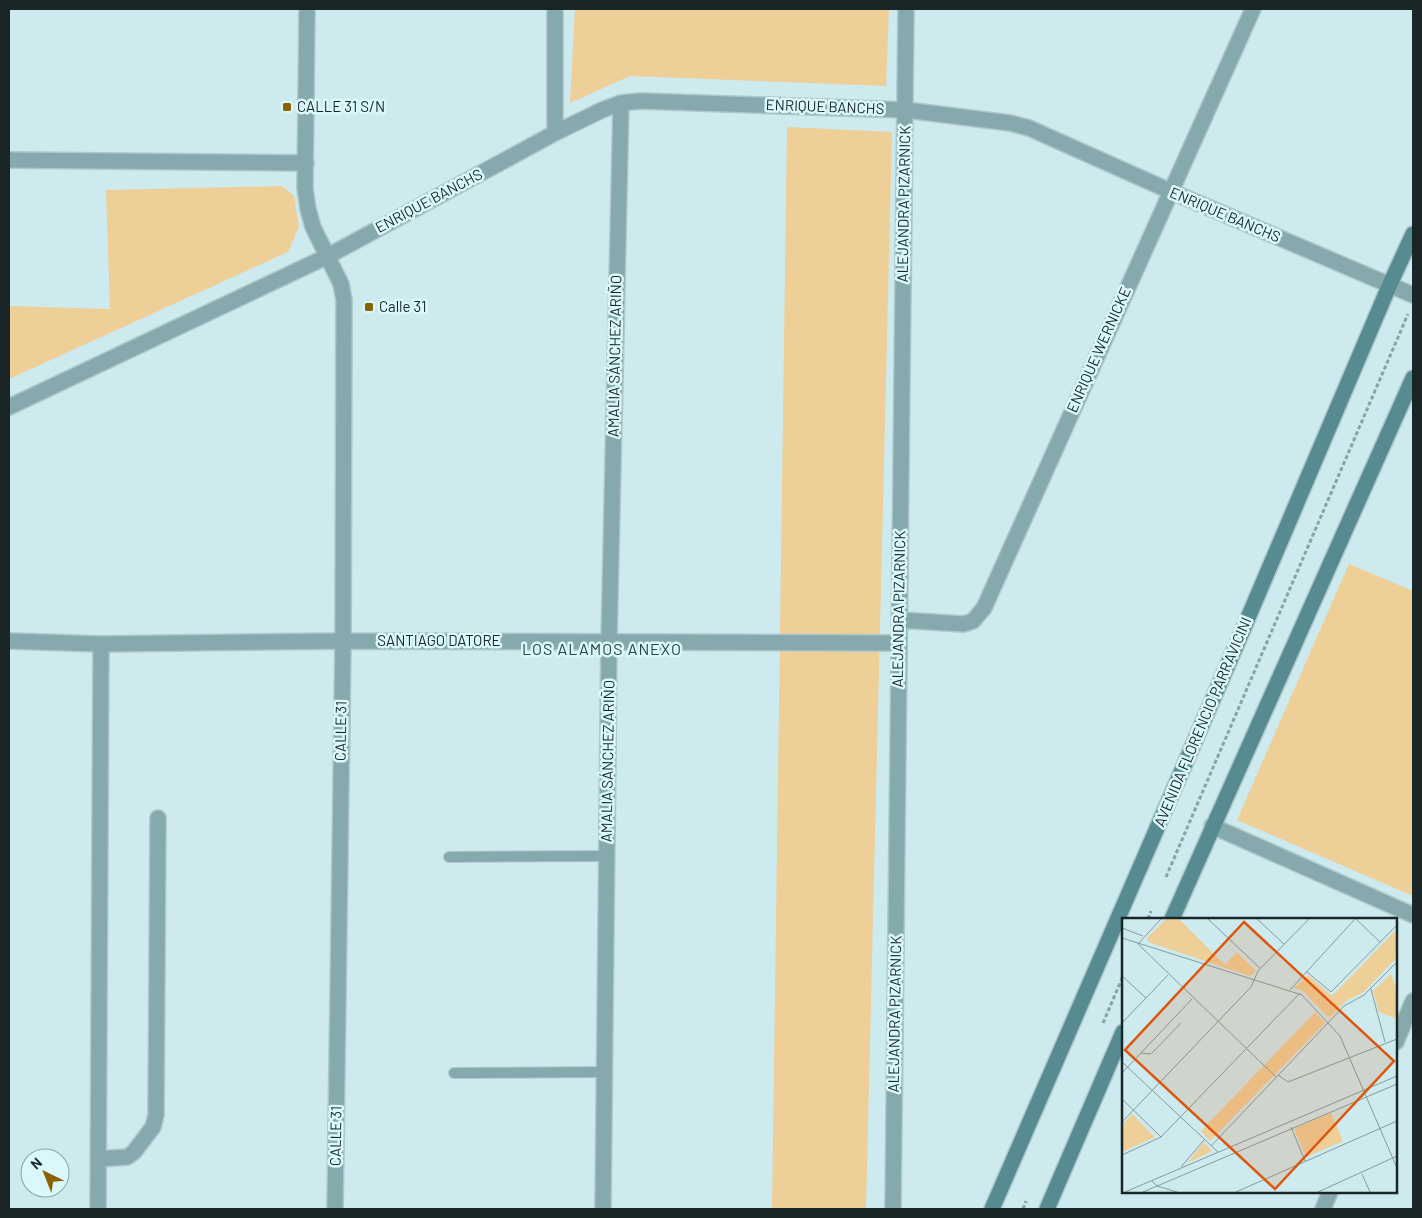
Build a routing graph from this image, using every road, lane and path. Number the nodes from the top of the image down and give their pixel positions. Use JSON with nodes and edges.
{"nodes":[{"id":1,"x":307,"y":9,"type":"edge"},
{"id":2,"x":555,"y":9,"type":"edge"},
{"id":3,"x":906,"y":9,"type":"edge"},
{"id":4,"x":1253,"y":9,"type":"edge"},
{"id":5,"x":621,"y":103,"type":"junction"},
{"id":6,"x":906,"y":110,"type":"junction"},
{"id":7,"x":555,"y":133,"type":"junction"},
{"id":8,"x":9,"y":160,"type":"edge"},
{"id":9,"x":306,"y":163,"type":"junction"},
{"id":10,"x":1170,"y":191,"type":"junction"},
{"id":11,"x":1413,"y":234,"type":"edge"},
{"id":12,"x":328,"y":256,"type":"junction"},
{"id":13,"x":1390,"y":284,"type":"junction"},
{"id":14,"x":1412,"y":301,"type":"edge"},
{"id":15,"x":1413,"y":378,"type":"edge"},
{"id":16,"x":9,"y":407,"type":"edge"},
{"id":17,"x":899,"y":620,"type":"junction"},
{"id":18,"x":343,"y":640,"type":"junction"},
{"id":19,"x":9,"y":641,"type":"edge"},
{"id":20,"x":609,"y":642,"type":"junction"},
{"id":21,"x":899,"y":643,"type":"junction"},
{"id":22,"x":101,"y":644,"type":"junction"},
{"id":23,"x":158,"y":818,"type":"dead end"},
{"id":24,"x":1212,"y":826,"type":"junction"},
{"id":25,"x":606,"y":856,"type":"junction"},
{"id":26,"x":449,"y":857,"type":"dead end"},
{"id":27,"x":1163,"y":883,"type":"dead end"},
{"id":28,"x":1152,"y":910,"type":"dead end"},
{"id":29,"x":1413,"y":915,"type":"edge"},
{"id":30,"x":1148,"y":918,"type":"edge"},
{"id":31,"x":1172,"y":918,"type":"edge"},
{"id":32,"x":1413,"y":1001,"type":"edge"},
{"id":33,"x":1122,"y":1034,"type":"edge"},
{"id":34,"x":1397,"y":1040,"type":"edge"},
{"id":35,"x":604,"y":1072,"type":"junction"},
{"id":36,"x":454,"y":1074,"type":"dead end"},
{"id":37,"x":98,"y":1159,"type":"junction"},
{"id":38,"x":1330,"y":1193,"type":"edge"},
{"id":39,"x":98,"y":1209,"type":"edge"},
{"id":40,"x":335,"y":1209,"type":"edge"},
{"id":41,"x":603,"y":1209,"type":"edge"},
{"id":42,"x":893,"y":1209,"type":"edge"},
{"id":43,"x":992,"y":1209,"type":"edge"},
{"id":44,"x":1047,"y":1209,"type":"edge"},
{"id":45,"x":1323,"y":1209,"type":"edge"}],
"edges":[{"from":1,"to":9,"type":"street","name":"CALLE 31"},
{"from":2,"to":7,"type":"street"},
{"from":3,"to":6,"type":"street","name":"ALEJANDRA PIZARNICK"},
{"from":4,"to":10,"type":"street","name":"ENRIQUE WERNICKE"},
{"from":5,"to":6,"type":"street","name":"ENRIQUE BANCHS"},
{"from":5,"to":7,"type":"street","name":"ENRIQUE BANCHS"},
{"from":5,"to":20,"type":"street","name":"AMALIA SÁNCHEZ ARIÑO"},
{"from":6,"to":10,"type":"street","name":"ENRIQUE BANCHS"},
{"from":6,"to":17,"type":"street","name":"ALEJANDRA PIZARNICK"},
{"from":7,"to":12,"type":"street","name":"ENRIQUE BANCHS"},
{"from":8,"to":9,"type":"street"},
{"from":9,"to":12,"type":"street","name":"CALLE 31"},
{"from":10,"to":13,"type":"street","name":"ENRIQUE BANCHS"},
{"from":10,"to":17,"type":"street","name":"ENRIQUE WERNICKE"},
{"from":11,"to":13,"type":"main road","name":"AVENIDA FLORENCIO PARRAVICINI"},
{"from":12,"to":16,"type":"street","name":"ENRIQUE BANCHS"},
{"from":12,"to":18,"type":"street","name":"CALLE 31"},
{"from":13,"to":14,"type":"street","name":"ENRIQUE BANCHS"},
{"from":13,"to":43,"type":"main road","name":"AVENIDA FLORENCIO PARRAVICINI"},
{"from":14,"to":27,"type":"path"},
{"from":15,"to":24,"type":"main road"},
{"from":17,"to":21,"type":"street","name":"ALEJANDRA PIZARNICK"},
{"from":18,"to":20,"type":"street","name":"SANTIAGO DATORE"},
{"from":18,"to":22,"type":"street","name":"SANTIAGO DATORE"},
{"from":18,"to":40,"type":"street","name":"CALLE 31"},
{"from":19,"to":22,"type":"street","name":"SANTIAGO DATORE"},
{"from":20,"to":21,"type":"street","name":"SANTIAGO DATORE"},
{"from":20,"to":25,"type":"street","name":"AMALIA SÁNCHEZ ARIÑO"},
{"from":21,"to":42,"type":"street","name":"ALEJANDRA PIZARNICK"},
{"from":22,"to":37,"type":"street"},
{"from":23,"to":37,"type":"street"},
{"from":24,"to":29,"type":"street"},
{"from":24,"to":31,"type":"main road"},
{"from":25,"to":26,"type":"lane"},
{"from":25,"to":35,"type":"street","name":"AMALIA SÁNCHEZ ARIÑO"},
{"from":28,"to":30,"type":"path"},
{"from":32,"to":34,"type":"street"},
{"from":33,"to":44,"type":"main road"},
{"from":35,"to":36,"type":"lane"},
{"from":35,"to":41,"type":"street","name":"AMALIA SÁNCHEZ ARIÑO"},
{"from":37,"to":39,"type":"street"},
{"from":38,"to":45,"type":"street"}]}
